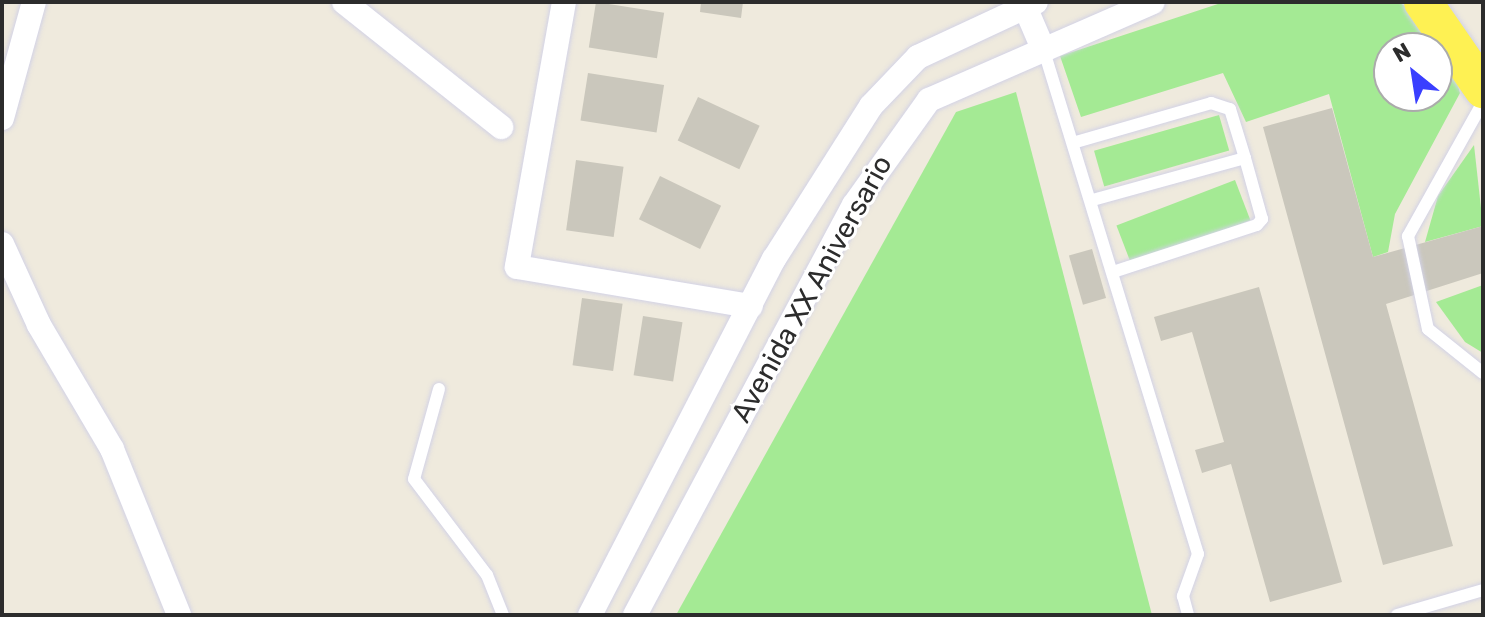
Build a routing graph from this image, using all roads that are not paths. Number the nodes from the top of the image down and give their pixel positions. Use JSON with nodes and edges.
{"nodes":[{"id":1,"x":34,"y":2,"type":"edge"},
{"id":2,"x":344,"y":2,"type":"edge"},
{"id":3,"x":564,"y":2,"type":"edge"},
{"id":4,"x":1153,"y":2,"type":"edge"},
{"id":5,"x":1423,"y":2,"type":"edge"},
{"id":6,"x":1028,"y":4,"type":"edge"},
{"id":7,"x":1044,"y":51,"type":"junction"},
{"id":8,"x":1483,"y":89,"type":"edge"},
{"id":9,"x":1483,"y":102,"type":"edge"},
{"id":10,"x":2,"y":118,"type":"edge"},
{"id":11,"x":501,"y":127,"type":"dead end"},
{"id":12,"x":1076,"y":142,"type":"junction"},
{"id":13,"x":1245,"y":158,"type":"junction"},
{"id":14,"x":1092,"y":200,"type":"junction"},
{"id":15,"x":2,"y":244,"type":"edge"},
{"id":16,"x":1113,"y":272,"type":"junction"},
{"id":17,"x":751,"y":306,"type":"junction"},
{"id":18,"x":1483,"y":373,"type":"edge"},
{"id":19,"x":439,"y":389,"type":"dead end"},
{"id":20,"x":1483,"y":590,"type":"edge"},
{"id":21,"x":179,"y":615,"type":"edge"},
{"id":22,"x":503,"y":615,"type":"edge"},
{"id":23,"x":590,"y":615,"type":"edge"},
{"id":24,"x":635,"y":615,"type":"edge"},
{"id":25,"x":1188,"y":615,"type":"edge"},
{"id":26,"x":1397,"y":615,"type":"edge"}],
"edges":[{"from":1,"to":10,"type":"street"},
{"from":2,"to":11,"type":"street"},
{"from":3,"to":17,"type":"street"},
{"from":4,"to":7,"type":"street","name":"Avenida XX Aniversario"},
{"from":5,"to":8,"type":"main road"},
{"from":6,"to":7,"type":"street"},
{"from":6,"to":17,"type":"street","name":"Avenida XX Aniversario"},
{"from":7,"to":12,"type":"lane"},
{"from":7,"to":24,"type":"street","name":"Avenida XX Aniversario"},
{"from":9,"to":18,"type":"lane"},
{"from":12,"to":13,"type":"lane"},
{"from":12,"to":14,"type":"lane"},
{"from":13,"to":14,"type":"lane"},
{"from":13,"to":16,"type":"lane"},
{"from":14,"to":16,"type":"lane"},
{"from":15,"to":21,"type":"street"},
{"from":16,"to":25,"type":"lane"},
{"from":17,"to":23,"type":"street","name":"Avenida XX Aniversario"},
{"from":19,"to":22,"type":"lane"},
{"from":20,"to":26,"type":"lane"}]}
